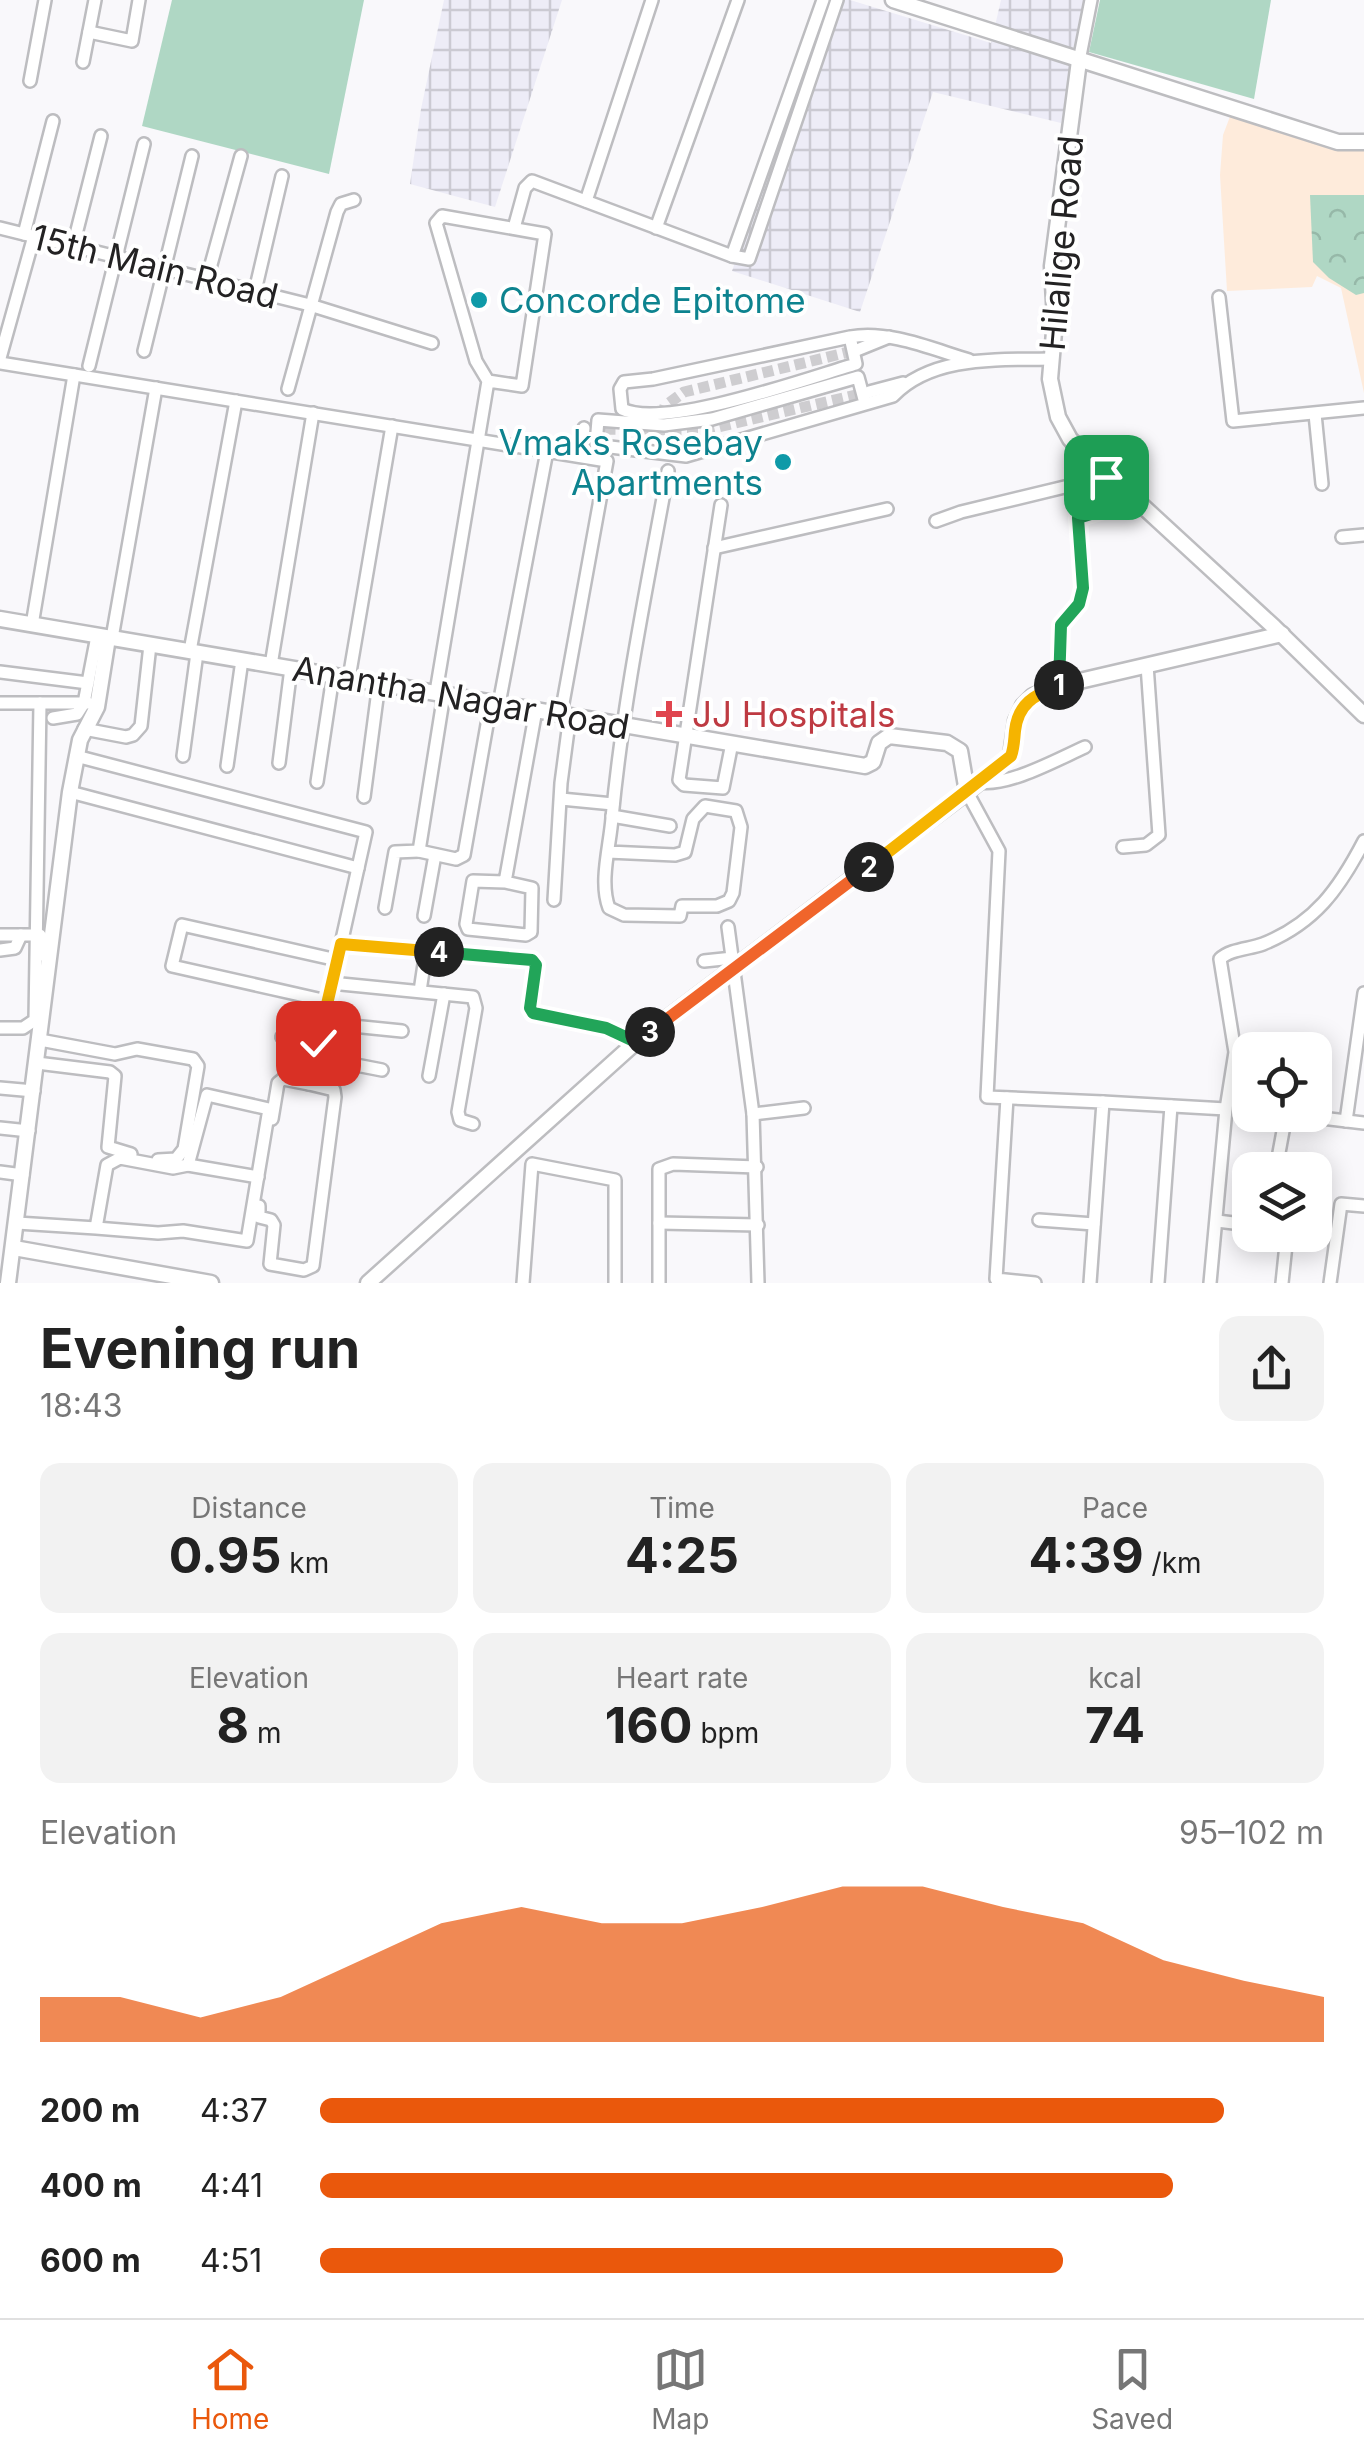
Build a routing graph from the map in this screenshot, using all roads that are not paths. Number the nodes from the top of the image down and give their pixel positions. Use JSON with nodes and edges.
{"nodes":[{"id":1,"x":45,"y":0,"type":"edge"},
{"id":2,"x":95,"y":0,"type":"edge"},
{"id":3,"x":139,"y":0,"type":"edge"},
{"id":4,"x":652,"y":0,"type":"edge"},
{"id":5,"x":738,"y":0,"type":"edge"},
{"id":6,"x":823,"y":0,"type":"edge"},
{"id":7,"x":837,"y":0,"type":"edge"},
{"id":8,"x":893,"y":0,"type":"edge"},
{"id":9,"x":1091,"y":0,"type":"edge"},
{"id":10,"x":916,"y":4,"type":"edge"},
{"id":11,"x":89,"y":32,"type":"junction"},
{"id":12,"x":1079,"y":61,"type":"junction"},
{"id":13,"x":83,"y":62,"type":"dead end"},
{"id":14,"x":30,"y":81,"type":"dead end"},
{"id":15,"x":53,"y":121,"type":"dead end"},
{"id":16,"x":101,"y":136,"type":"dead end"},
{"id":17,"x":1364,"y":142,"type":"edge"},
{"id":18,"x":144,"y":144,"type":"dead end"},
{"id":19,"x":192,"y":156,"type":"dead end"},
{"id":20,"x":241,"y":156,"type":"dead end"},
{"id":21,"x":282,"y":176,"type":"dead end"},
{"id":22,"x":354,"y":200,"type":"dead end"},
{"id":23,"x":586,"y":202,"type":"junction"},
{"id":24,"x":0,"y":228,"type":"edge"},
{"id":25,"x":514,"y":228,"type":"junction"},
{"id":26,"x":656,"y":228,"type":"junction"},
{"id":27,"x":29,"y":235,"type":"junction"},
{"id":28,"x":74,"y":246,"type":"junction"},
{"id":29,"x":732,"y":256,"type":"junction"},
{"id":30,"x":118,"y":257,"type":"junction"},
{"id":31,"x":166,"y":269,"type":"junction"},
{"id":32,"x":208,"y":279,"type":"junction"},
{"id":33,"x":255,"y":291,"type":"junction"},
{"id":34,"x":1220,"y":297,"type":"dead end"},
{"id":35,"x":0,"y":299,"type":"edge"},
{"id":36,"x":14,"y":303,"type":"junction"},
{"id":37,"x":310,"y":304,"type":"junction"},
{"id":38,"x":850,"y":337,"type":"junction"},
{"id":39,"x":889,"y":337,"type":"junction"},
{"id":40,"x":432,"y":342,"type":"dead end"},
{"id":41,"x":857,"y":350,"type":"tunnel mouth"},
{"id":42,"x":144,"y":351,"type":"dead end"},
{"id":43,"x":1052,"y":359,"type":"junction"},
{"id":44,"x":969,"y":360,"type":"junction"},
{"id":45,"x":0,"y":361,"type":"edge"},
{"id":46,"x":89,"y":366,"type":"dead end"},
{"id":47,"x":74,"y":375,"type":"junction"},
{"id":48,"x":488,"y":381,"type":"junction"},
{"id":49,"x":156,"y":388,"type":"junction"},
{"id":50,"x":288,"y":389,"type":"dead end"},
{"id":51,"x":867,"y":398,"type":"junction"},
{"id":52,"x":236,"y":401,"type":"junction"},
{"id":53,"x":1364,"y":408,"type":"edge"},
{"id":54,"x":313,"y":413,"type":"junction"},
{"id":55,"x":1315,"y":414,"type":"junction"},
{"id":56,"x":646,"y":418,"type":"junction"},
{"id":57,"x":392,"y":426,"type":"junction"},
{"id":58,"x":584,"y":428,"type":"dead end"},
{"id":59,"x":478,"y":440,"type":"junction"},
{"id":60,"x":547,"y":451,"type":"junction"},
{"id":61,"x":581,"y":456,"type":"junction"},
{"id":62,"x":668,"y":471,"type":"dead end"},
{"id":63,"x":1106,"y":477,"type":"junction"},
{"id":64,"x":1322,"y":484,"type":"dead end"},
{"id":65,"x":1136,"y":500,"type":"junction"},
{"id":66,"x":721,"y":505,"type":"dead end"},
{"id":67,"x":888,"y":509,"type":"dead end"},
{"id":68,"x":936,"y":521,"type":"dead end"},
{"id":69,"x":1364,"y":535,"type":"edge"},
{"id":70,"x":1342,"y":537,"type":"dead end"},
{"id":71,"x":714,"y":548,"type":"junction"},
{"id":72,"x":0,"y":620,"type":"edge"},
{"id":73,"x":32,"y":625,"type":"junction"},
{"id":74,"x":1282,"y":634,"type":"junction"},
{"id":75,"x":106,"y":637,"type":"junction"},
{"id":76,"x":150,"y":645,"type":"junction"},
{"id":77,"x":193,"y":652,"type":"junction"},
{"id":78,"x":242,"y":660,"type":"junction"},
{"id":79,"x":271,"y":665,"type":"junction"},
{"id":80,"x":1147,"y":665,"type":"junction"},
{"id":81,"x":292,"y":668,"type":"junction"},
{"id":82,"x":0,"y":672,"type":"edge"},
{"id":83,"x":341,"y":677,"type":"junction"},
{"id":84,"x":88,"y":683,"type":"junction"},
{"id":85,"x":379,"y":683,"type":"junction"},
{"id":86,"x":1058,"y":686,"type":"junction"},
{"id":87,"x":440,"y":693,"type":"junction"},
{"id":88,"x":0,"y":703,"type":"edge"},
{"id":89,"x":40,"y":703,"type":"junction"},
{"id":90,"x":90,"y":703,"type":"junction"},
{"id":91,"x":495,"y":703,"type":"junction"},
{"id":92,"x":536,"y":710,"type":"junction"},
{"id":93,"x":565,"y":714,"type":"junction"},
{"id":94,"x":1364,"y":715,"type":"edge"},
{"id":95,"x":52,"y":718,"type":"dead end"},
{"id":96,"x":622,"y":724,"type":"junction"},
{"id":97,"x":84,"y":728,"type":"junction"},
{"id":98,"x":685,"y":735,"type":"junction"},
{"id":99,"x":732,"y":742,"type":"junction"},
{"id":100,"x":1085,"y":747,"type":"dead end"},
{"id":101,"x":76,"y":756,"type":"junction"},
{"id":102,"x":182,"y":756,"type":"dead end"},
{"id":103,"x":278,"y":763,"type":"dead end"},
{"id":104,"x":227,"y":766,"type":"dead end"},
{"id":105,"x":317,"y":782,"type":"dead end"},
{"id":106,"x":973,"y":787,"type":"junction"},
{"id":107,"x":70,"y":792,"type":"junction"},
{"id":108,"x":364,"y":797,"type":"dead end"},
{"id":109,"x":560,"y":799,"type":"junction"},
{"id":110,"x":613,"y":811,"type":"junction"},
{"id":111,"x":670,"y":826,"type":"dead end"},
{"id":112,"x":1364,"y":842,"type":"edge"},
{"id":113,"x":1123,"y":847,"type":"dead end"},
{"id":114,"x":419,"y":852,"type":"junction"},
{"id":115,"x":608,"y":852,"type":"junction"},
{"id":116,"x":435,"y":855,"type":"junction"},
{"id":117,"x":358,"y":868,"type":"junction"},
{"id":118,"x":505,"y":882,"type":"junction"},
{"id":119,"x":554,"y":900,"type":"dead end"},
{"id":120,"x":384,"y":908,"type":"dead end"},
{"id":121,"x":424,"y":916,"type":"dead end"},
{"id":122,"x":728,"y":927,"type":"dead end"},
{"id":123,"x":0,"y":935,"type":"edge"},
{"id":124,"x":28,"y":935,"type":"junction"},
{"id":125,"x":341,"y":944,"type":"junction"},
{"id":126,"x":0,"y":950,"type":"edge"},
{"id":127,"x":426,"y":951,"type":"junction"},
{"id":128,"x":337,"y":960,"type":"junction"},
{"id":129,"x":704,"y":961,"type":"dead end"},
{"id":130,"x":734,"y":964,"type":"junction"},
{"id":131,"x":49,"y":968,"type":"junction"},
{"id":132,"x":331,"y":983,"type":"junction"},
{"id":133,"x":420,"y":991,"type":"junction"},
{"id":134,"x":444,"y":994,"type":"junction"},
{"id":135,"x":1364,"y":996,"type":"edge"},
{"id":136,"x":327,"y":1002,"type":"junction"},
{"id":137,"x":323,"y":1023,"type":"junction"},
{"id":138,"x":0,"y":1028,"type":"edge"},
{"id":139,"x":402,"y":1031,"type":"dead end"},
{"id":140,"x":282,"y":1037,"type":"dead end"},
{"id":141,"x":40,"y":1040,"type":"junction"},
{"id":142,"x":636,"y":1042,"type":"junction"},
{"id":143,"x":318,"y":1043,"type":"junction"},
{"id":144,"x":315,"y":1057,"type":"junction"},
{"id":145,"x":37,"y":1063,"type":"junction"},
{"id":146,"x":382,"y":1070,"type":"dead end"},
{"id":147,"x":430,"y":1076,"type":"dead end"},
{"id":148,"x":309,"y":1084,"type":"junction"},
{"id":149,"x":0,"y":1088,"type":"edge"},
{"id":150,"x":34,"y":1090,"type":"junction"},
{"id":151,"x":1007,"y":1098,"type":"junction"},
{"id":152,"x":1102,"y":1102,"type":"junction"},
{"id":153,"x":1171,"y":1106,"type":"junction"},
{"id":154,"x":804,"y":1108,"type":"dead end"},
{"id":155,"x":1226,"y":1109,"type":"junction"},
{"id":156,"x":754,"y":1114,"type":"junction"},
{"id":157,"x":1332,"y":1119,"type":"edge"},
{"id":158,"x":1346,"y":1121,"type":"junction"},
{"id":159,"x":473,"y":1124,"type":"dead end"},
{"id":160,"x":1364,"y":1124,"type":"edge"},
{"id":161,"x":0,"y":1128,"type":"edge"},
{"id":162,"x":29,"y":1131,"type":"junction"},
{"id":163,"x":509,"y":1160,"type":"junction"},
{"id":164,"x":188,"y":1164,"type":"junction"},
{"id":165,"x":532,"y":1164,"type":"junction"},
{"id":166,"x":757,"y":1167,"type":"junction"},
{"id":167,"x":0,"y":1172,"type":"edge"},
{"id":168,"x":23,"y":1175,"type":"junction"},
{"id":169,"x":258,"y":1177,"type":"junction"},
{"id":170,"x":1364,"y":1206,"type":"edge"},
{"id":171,"x":1040,"y":1220,"type":"dead end"},
{"id":172,"x":1217,"y":1220,"type":"junction"},
{"id":173,"x":1232,"y":1222,"type":"edge"},
{"id":174,"x":17,"y":1223,"type":"junction"},
{"id":175,"x":659,"y":1223,"type":"junction"},
{"id":176,"x":1094,"y":1224,"type":"junction"},
{"id":177,"x":758,"y":1225,"type":"junction"},
{"id":178,"x":96,"y":1228,"type":"junction"},
{"id":179,"x":14,"y":1248,"type":"junction"},
{"id":180,"x":1285,"y":1252,"type":"edge"},
{"id":181,"x":8,"y":1283,"type":"edge"},
{"id":182,"x":211,"y":1283,"type":"edge"},
{"id":183,"x":368,"y":1283,"type":"edge"},
{"id":184,"x":523,"y":1283,"type":"edge"},
{"id":185,"x":614,"y":1283,"type":"edge"},
{"id":186,"x":659,"y":1283,"type":"edge"},
{"id":187,"x":758,"y":1283,"type":"edge"},
{"id":188,"x":1034,"y":1283,"type":"edge"},
{"id":189,"x":1090,"y":1283,"type":"edge"},
{"id":190,"x":1158,"y":1283,"type":"edge"},
{"id":191,"x":1210,"y":1283,"type":"edge"},
{"id":192,"x":1282,"y":1283,"type":"edge"},
{"id":193,"x":1330,"y":1283,"type":"edge"}],
"edges":[{"from":1,"to":14,"type":"street"},
{"from":2,"to":11,"type":"street"},
{"from":3,"to":11,"type":"street"},
{"from":4,"to":23,"type":"street"},
{"from":5,"to":26,"type":"street"},
{"from":6,"to":29,"type":"street"},
{"from":7,"to":29,"type":"street"},
{"from":8,"to":10,"type":"street"},
{"from":9,"to":12,"type":"street"},
{"from":10,"to":12,"type":"street"},
{"from":11,"to":13,"type":"street"},
{"from":12,"to":17,"type":"street"},
{"from":12,"to":43,"type":"street","name":"Hilalige Road"},
{"from":15,"to":27,"type":"street"},
{"from":16,"to":28,"type":"street"},
{"from":18,"to":30,"type":"street"},
{"from":19,"to":31,"type":"street"},
{"from":20,"to":32,"type":"street"},
{"from":21,"to":33,"type":"street"},
{"from":22,"to":37,"type":"street"},
{"from":23,"to":25,"type":"street"},
{"from":23,"to":26,"type":"street"},
{"from":24,"to":27,"type":"street","name":"15th Main Road"},
{"from":25,"to":48,"type":"street"},
{"from":25,"to":48,"type":"street"},
{"from":26,"to":29,"type":"street"},
{"from":27,"to":28,"type":"street","name":"15th Main Road"},
{"from":27,"to":36,"type":"street"},
{"from":28,"to":30,"type":"street","name":"15th Main Road"},
{"from":30,"to":31,"type":"street","name":"15th Main Road"},
{"from":30,"to":46,"type":"street"},
{"from":31,"to":32,"type":"street","name":"15th Main Road"},
{"from":31,"to":42,"type":"street"},
{"from":32,"to":33,"type":"street","name":"15th Main Road"},
{"from":33,"to":37,"type":"street","name":"15th Main Road"},
{"from":34,"to":55,"type":"street"},
{"from":35,"to":36,"type":"street"},
{"from":36,"to":45,"type":"street"},
{"from":37,"to":40,"type":"street","name":"15th Main Road"},
{"from":37,"to":50,"type":"street"},
{"from":38,"to":39,"type":"street"},
{"from":38,"to":56,"type":"street"},
{"from":38,"to":56,"type":"street"},
{"from":39,"to":41,"type":"street"},
{"from":39,"to":44,"type":"street"},
{"from":43,"to":44,"type":"street"},
{"from":43,"to":63,"type":"street","name":"Hilalige Road"},
{"from":44,"to":51,"type":"street"},
{"from":45,"to":47,"type":"street"},
{"from":47,"to":49,"type":"street"},
{"from":47,"to":73,"type":"street"},
{"from":48,"to":59,"type":"street"},
{"from":49,"to":52,"type":"street"},
{"from":49,"to":75,"type":"street"},
{"from":51,"to":56,"type":"street"},
{"from":51,"to":56,"type":"street"},
{"from":52,"to":54,"type":"street"},
{"from":52,"to":77,"type":"street"},
{"from":53,"to":55,"type":"street"},
{"from":54,"to":57,"type":"street"},
{"from":54,"to":79,"type":"street"},
{"from":55,"to":64,"type":"street"},
{"from":57,"to":59,"type":"street"},
{"from":57,"to":83,"type":"street"},
{"from":58,"to":61,"type":"street"},
{"from":59,"to":60,"type":"street"},
{"from":59,"to":87,"type":"street"},
{"from":60,"to":61,"type":"street"},
{"from":60,"to":91,"type":"street"},
{"from":61,"to":93,"type":"street"},
{"from":62,"to":96,"type":"street"},
{"from":63,"to":65,"type":"street","name":"Hilalige Road"},
{"from":63,"to":68,"type":"street"},
{"from":65,"to":74,"type":"street","name":"Hilalige Road"},
{"from":65,"to":86,"type":"street"},
{"from":66,"to":71,"type":"street"},
{"from":67,"to":71,"type":"street"},
{"from":69,"to":70,"type":"street"},
{"from":71,"to":98,"type":"street"},
{"from":72,"to":73,"type":"street","name":"Anantha Nagar Road"},
{"from":73,"to":75,"type":"street","name":"Anantha Nagar Road"},
{"from":74,"to":80,"type":"street"},
{"from":74,"to":94,"type":"street","name":"Hilalige Road"},
{"from":75,"to":76,"type":"street","name":"Anantha Nagar Road"},
{"from":75,"to":84,"type":"street"},
{"from":75,"to":90,"type":"street"},
{"from":76,"to":77,"type":"street","name":"Anantha Nagar Road"},
{"from":76,"to":97,"type":"street"},
{"from":77,"to":78,"type":"street","name":"Anantha Nagar Road"},
{"from":77,"to":102,"type":"street"},
{"from":78,"to":79,"type":"street","name":"Anantha Nagar Road"},
{"from":78,"to":104,"type":"street"},
{"from":79,"to":81,"type":"street","name":"Anantha Nagar Road"},
{"from":80,"to":86,"type":"street"},
{"from":80,"to":113,"type":"street"},
{"from":81,"to":83,"type":"street","name":"Anantha Nagar Road"},
{"from":81,"to":103,"type":"street"},
{"from":82,"to":84,"type":"street"},
{"from":83,"to":85,"type":"street","name":"Anantha Nagar Road"},
{"from":83,"to":105,"type":"street"},
{"from":84,"to":90,"type":"street"},
{"from":85,"to":87,"type":"street","name":"Anantha Nagar Road"},
{"from":85,"to":108,"type":"street"},
{"from":86,"to":106,"type":"street"},
{"from":87,"to":91,"type":"street","name":"Anantha Nagar Road"},
{"from":87,"to":114,"type":"street"},
{"from":88,"to":89,"type":"street"},
{"from":89,"to":90,"type":"street"},
{"from":89,"to":124,"type":"street"},
{"from":90,"to":95,"type":"street"},
{"from":90,"to":97,"type":"street"},
{"from":91,"to":92,"type":"street","name":"Anantha Nagar Road"},
{"from":91,"to":116,"type":"street"},
{"from":92,"to":93,"type":"street","name":"Anantha Nagar Road"},
{"from":92,"to":118,"type":"street"},
{"from":93,"to":96,"type":"street","name":"Anantha Nagar Road"},
{"from":93,"to":109,"type":"street"},
{"from":96,"to":98,"type":"street","name":"Anantha Nagar Road"},
{"from":96,"to":110,"type":"street"},
{"from":97,"to":101,"type":"street"},
{"from":98,"to":99,"type":"street","name":"Anantha Nagar Road"},
{"from":98,"to":99,"type":"street"},
{"from":99,"to":106,"type":"street","name":"Anantha Nagar Road"},
{"from":100,"to":106,"type":"street"},
{"from":101,"to":107,"type":"street"},
{"from":101,"to":117,"type":"street"},
{"from":106,"to":130,"type":"street"},
{"from":106,"to":151,"type":"street"},
{"from":107,"to":117,"type":"street"},
{"from":107,"to":131,"type":"street"},
{"from":109,"to":110,"type":"street"},
{"from":109,"to":119,"type":"street"},
{"from":110,"to":111,"type":"street"},
{"from":110,"to":115,"type":"street"},
{"from":112,"to":155,"type":"street"},
{"from":114,"to":116,"type":"street"},
{"from":114,"to":120,"type":"street"},
{"from":115,"to":115,"type":"street"},
{"from":116,"to":121,"type":"street"},
{"from":117,"to":125,"type":"street"},
{"from":118,"to":118,"type":"street"},
{"from":122,"to":130,"type":"street"},
{"from":123,"to":124,"type":"street"},
{"from":124,"to":126,"type":"street"},
{"from":124,"to":131,"type":"street"},
{"from":124,"to":138,"type":"street"},
{"from":125,"to":127,"type":"street"},
{"from":125,"to":128,"type":"street"},
{"from":127,"to":133,"type":"street"},
{"from":127,"to":142,"type":"street"},
{"from":128,"to":132,"type":"street"},
{"from":128,"to":136,"type":"street"},
{"from":129,"to":130,"type":"street"},
{"from":130,"to":142,"type":"street"},
{"from":130,"to":156,"type":"street"},
{"from":131,"to":141,"type":"street"},
{"from":132,"to":133,"type":"street"},
{"from":132,"to":136,"type":"street"},
{"from":133,"to":134,"type":"street"},
{"from":134,"to":147,"type":"street"},
{"from":134,"to":159,"type":"street"},
{"from":135,"to":158,"type":"street"},
{"from":136,"to":137,"type":"street"},
{"from":137,"to":139,"type":"street"},
{"from":137,"to":143,"type":"street"},
{"from":140,"to":143,"type":"street"},
{"from":141,"to":145,"type":"street"},
{"from":141,"to":145,"type":"street"},
{"from":142,"to":163,"type":"street"},
{"from":143,"to":144,"type":"street"},
{"from":144,"to":146,"type":"street"},
{"from":144,"to":148,"type":"street"},
{"from":145,"to":150,"type":"street"},
{"from":148,"to":148,"type":"street"},
{"from":149,"to":150,"type":"street"},
{"from":150,"to":162,"type":"street"},
{"from":151,"to":152,"type":"street"},
{"from":151,"to":188,"type":"street"},
{"from":152,"to":153,"type":"street"},
{"from":152,"to":176,"type":"street"},
{"from":153,"to":155,"type":"street"},
{"from":153,"to":190,"type":"street"},
{"from":154,"to":156,"type":"street"},
{"from":155,"to":172,"type":"street"},
{"from":156,"to":166,"type":"street"},
{"from":157,"to":158,"type":"street"},
{"from":158,"to":160,"type":"street"},
{"from":161,"to":162,"type":"street"},
{"from":162,"to":168,"type":"street"},
{"from":163,"to":165,"type":"street"},
{"from":163,"to":183,"type":"street"},
{"from":164,"to":169,"type":"street"},
{"from":164,"to":169,"type":"street"},
{"from":164,"to":178,"type":"street"},
{"from":165,"to":184,"type":"street"},
{"from":165,"to":185,"type":"street"},
{"from":166,"to":175,"type":"street"},
{"from":166,"to":177,"type":"street"},
{"from":167,"to":168,"type":"street"},
{"from":168,"to":174,"type":"street"},
{"from":169,"to":178,"type":"street"},
{"from":170,"to":193,"type":"street"},
{"from":171,"to":176,"type":"street"},
{"from":172,"to":173,"type":"street"},
{"from":172,"to":191,"type":"street"},
{"from":174,"to":178,"type":"street"},
{"from":174,"to":179,"type":"street"},
{"from":175,"to":177,"type":"street"},
{"from":175,"to":186,"type":"street"},
{"from":176,"to":189,"type":"street"},
{"from":177,"to":187,"type":"street"},
{"from":179,"to":181,"type":"street"},
{"from":179,"to":182,"type":"street"},
{"from":180,"to":192,"type":"street"}]}
